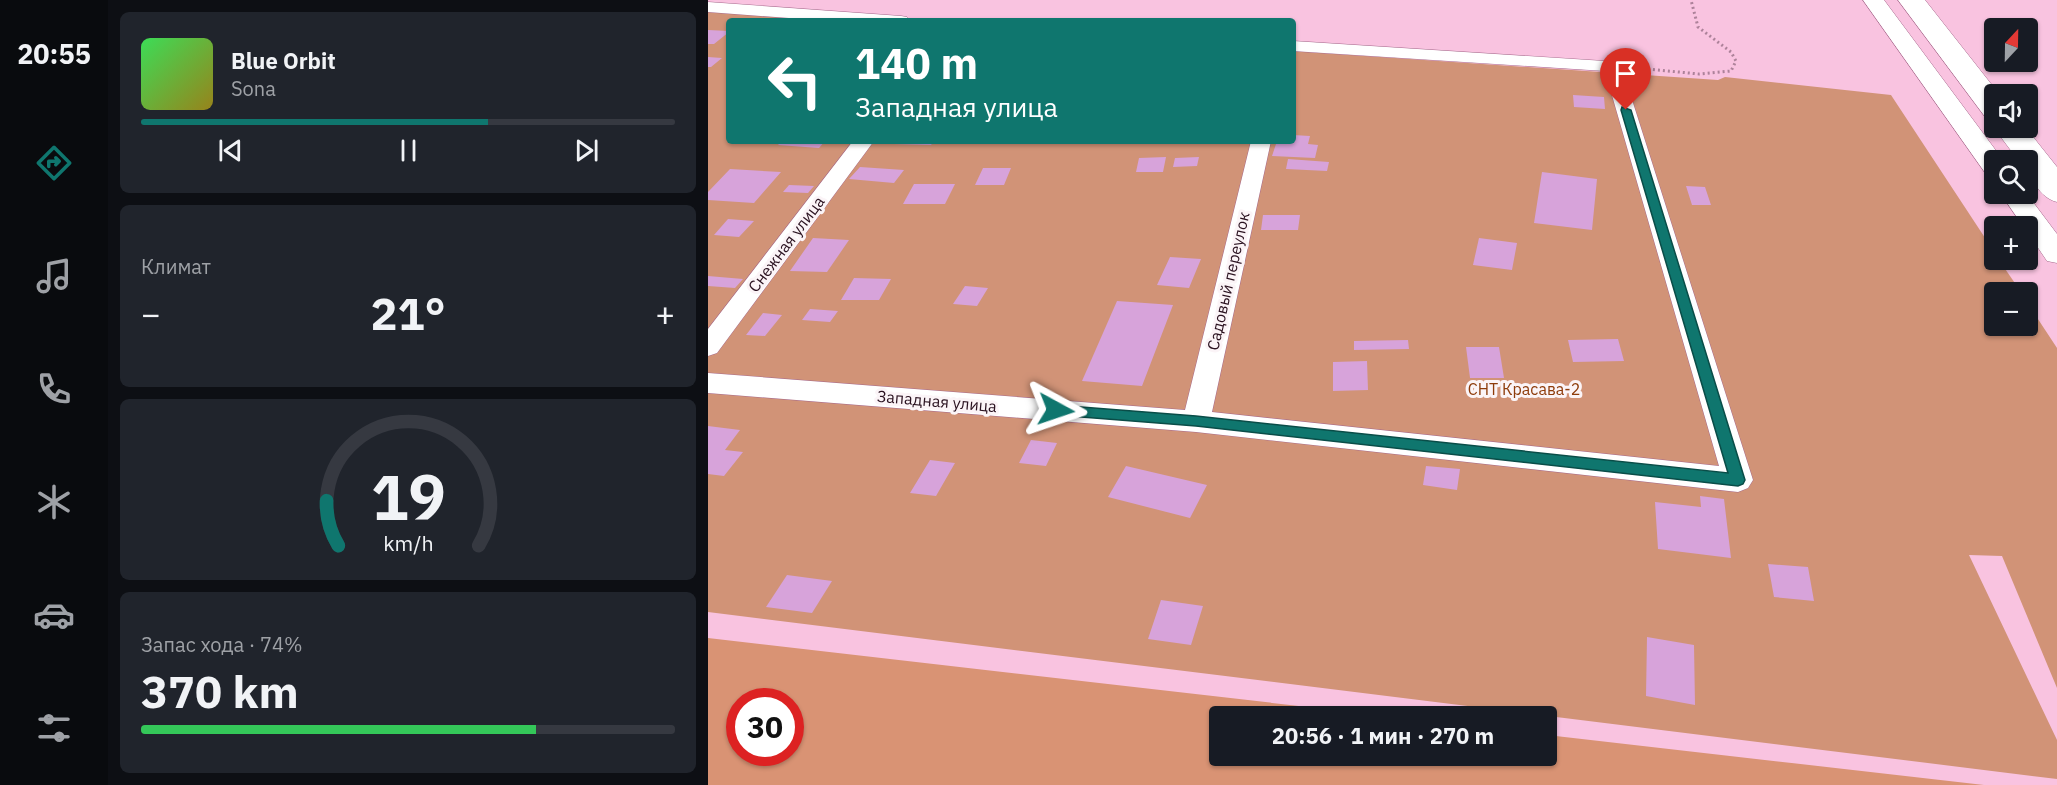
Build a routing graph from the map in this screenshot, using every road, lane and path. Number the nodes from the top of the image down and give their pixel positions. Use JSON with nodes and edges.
{"nodes":[{"id":1,"x":1691,"y":0,"type":"edge"},
{"id":2,"x":1874,"y":0,"type":"edge"},
{"id":3,"x":1908,"y":0,"type":"edge"},
{"id":4,"x":1921,"y":0,"type":"edge"},
{"id":5,"x":708,"y":7,"type":"edge"},
{"id":6,"x":860,"y":18,"type":"edge"},
{"id":7,"x":1296,"y":46,"type":"edge"},
{"id":8,"x":1613,"y":66,"type":"junction"},
{"id":9,"x":1986,"y":84,"type":"edge"},
{"id":10,"x":1984,"y":99,"type":"edge"},
{"id":11,"x":2014,"y":138,"type":"edge"},
{"id":12,"x":2028,"y":138,"type":"edge"},
{"id":13,"x":862,"y":144,"type":"edge"},
{"id":14,"x":1260,"y":144,"type":"edge"},
{"id":15,"x":1984,"y":153,"type":"edge"},
{"id":16,"x":2057,"y":174,"type":"edge"},
{"id":17,"x":2057,"y":194,"type":"edge"},
{"id":18,"x":2021,"y":204,"type":"edge"},
{"id":19,"x":2057,"y":254,"type":"edge"},
{"id":20,"x":708,"y":347,"type":"edge"},
{"id":21,"x":708,"y":383,"type":"edge"},
{"id":22,"x":1196,"y":421,"type":"junction"}],
"edges":[{"from":1,"to":8,"type":"path"},
{"from":2,"to":15,"type":"highway"},
{"from":3,"to":10,"type":"highway"},
{"from":4,"to":9,"type":"lane"},
{"from":5,"to":6,"type":"street"},
{"from":7,"to":8,"type":"street"},
{"from":8,"to":22,"type":"street","name":"Западная улица"},
{"from":11,"to":17,"type":"highway"},
{"from":12,"to":16,"type":"lane"},
{"from":13,"to":20,"type":"street","name":"Снежная улица"},
{"from":14,"to":22,"type":"street","name":"Садовый переулок"},
{"from":18,"to":19,"type":"highway"},
{"from":21,"to":22,"type":"street","name":"Западная улица"}]}
